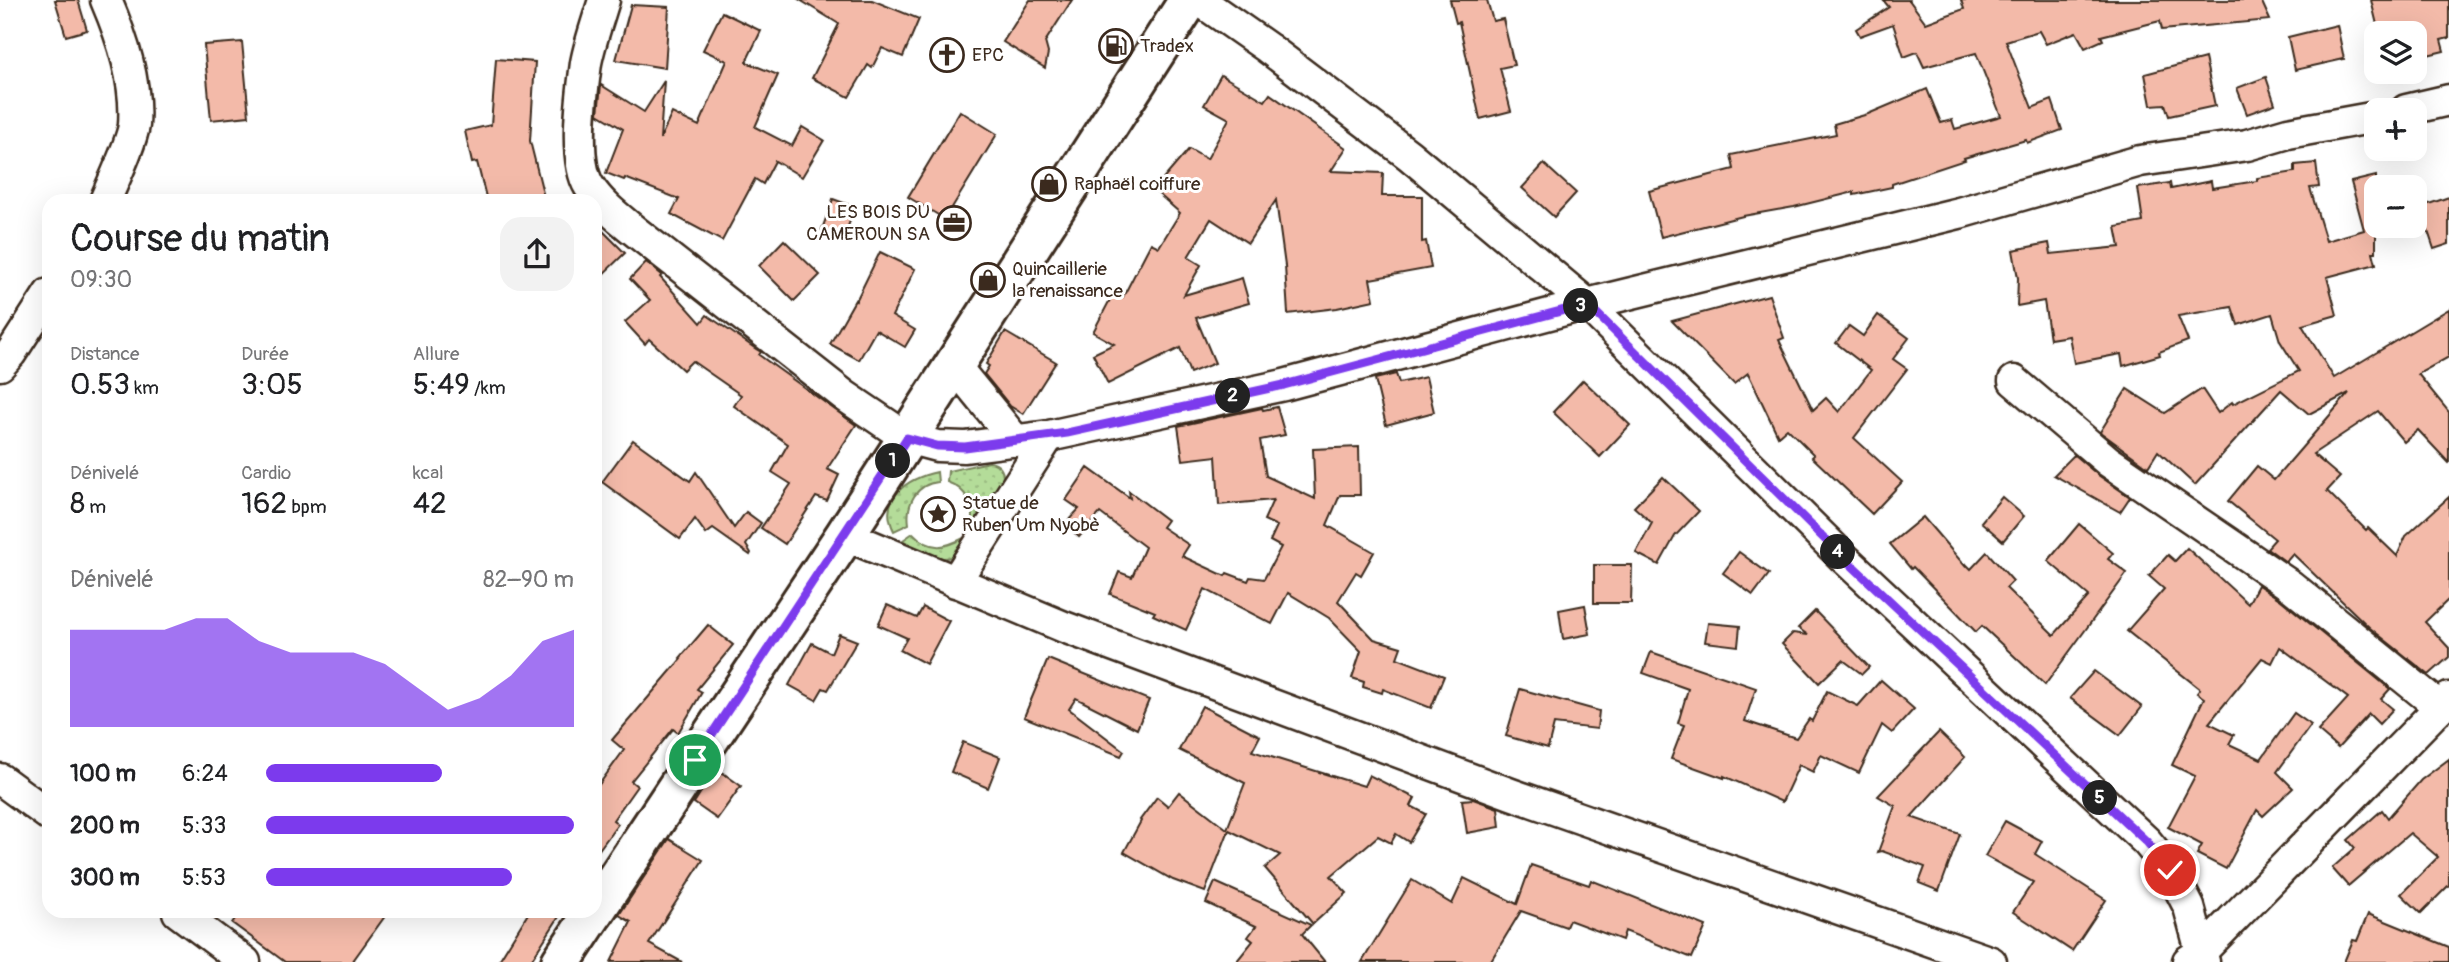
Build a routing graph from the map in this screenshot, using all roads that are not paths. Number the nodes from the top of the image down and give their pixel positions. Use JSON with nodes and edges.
{"nodes":[{"id":1,"x":106,"y":0,"type":"edge"},
{"id":2,"x":604,"y":0,"type":"edge"},
{"id":3,"x":1189,"y":0,"type":"edge"},
{"id":4,"x":1199,"y":0,"type":"edge"},
{"id":5,"x":2449,"y":100,"type":"edge"},
{"id":6,"x":2427,"y":105,"type":"edge"},
{"id":7,"x":2364,"y":119,"type":"edge"},
{"id":8,"x":108,"y":194,"type":"edge"},
{"id":9,"x":595,"y":194,"type":"edge"},
{"id":10,"x":602,"y":203,"type":"edge"},
{"id":11,"x":1587,"y":304,"type":"junction"},
{"id":12,"x":42,"y":305,"type":"edge"},
{"id":13,"x":0,"y":365,"type":"edge"},
{"id":14,"x":954,"y":365,"type":"junction"},
{"id":15,"x":2014,"y":381,"type":"dead end"},
{"id":16,"x":1049,"y":436,"type":"junction"},
{"id":17,"x":907,"y":438,"type":"junction"},
{"id":18,"x":1016,"y":441,"type":"junction"},
{"id":19,"x":845,"y":535,"type":"junction"},
{"id":20,"x":955,"y":582,"type":"junction"},
{"id":21,"x":2444,"y":703,"type":"edge"},
{"id":22,"x":0,"y":779,"type":"edge"},
{"id":23,"x":42,"y":810,"type":"edge"},
{"id":24,"x":602,"y":900,"type":"edge"},
{"id":25,"x":186,"y":918,"type":"edge"},
{"id":26,"x":590,"y":918,"type":"edge"},
{"id":27,"x":2197,"y":959,"type":"edge"},
{"id":28,"x":245,"y":962,"type":"edge"},
{"id":29,"x":561,"y":962,"type":"edge"},
{"id":30,"x":1991,"y":962,"type":"edge"}],
"edges":[{"from":1,"to":8,"type":"street"},
{"from":2,"to":9,"type":"street"},
{"from":3,"to":14,"type":"main road"},
{"from":4,"to":11,"type":"street"},
{"from":5,"to":6,"type":"street"},
{"from":7,"to":11,"type":"street"},
{"from":10,"to":17,"type":"street"},
{"from":11,"to":16,"type":"street"},
{"from":11,"to":27,"type":"street"},
{"from":12,"to":13,"type":"street"},
{"from":14,"to":17,"type":"main road"},
{"from":14,"to":18,"type":"street"},
{"from":15,"to":21,"type":"street"},
{"from":16,"to":18,"type":"street"},
{"from":16,"to":20,"type":"street"},
{"from":17,"to":18,"type":"street"},
{"from":17,"to":19,"type":"main road"},
{"from":19,"to":20,"type":"street"},
{"from":19,"to":24,"type":"main road"},
{"from":20,"to":30,"type":"street"},
{"from":21,"to":27,"type":"street"},
{"from":22,"to":23,"type":"street"},
{"from":25,"to":28,"type":"street"},
{"from":26,"to":29,"type":"main road"}]}
